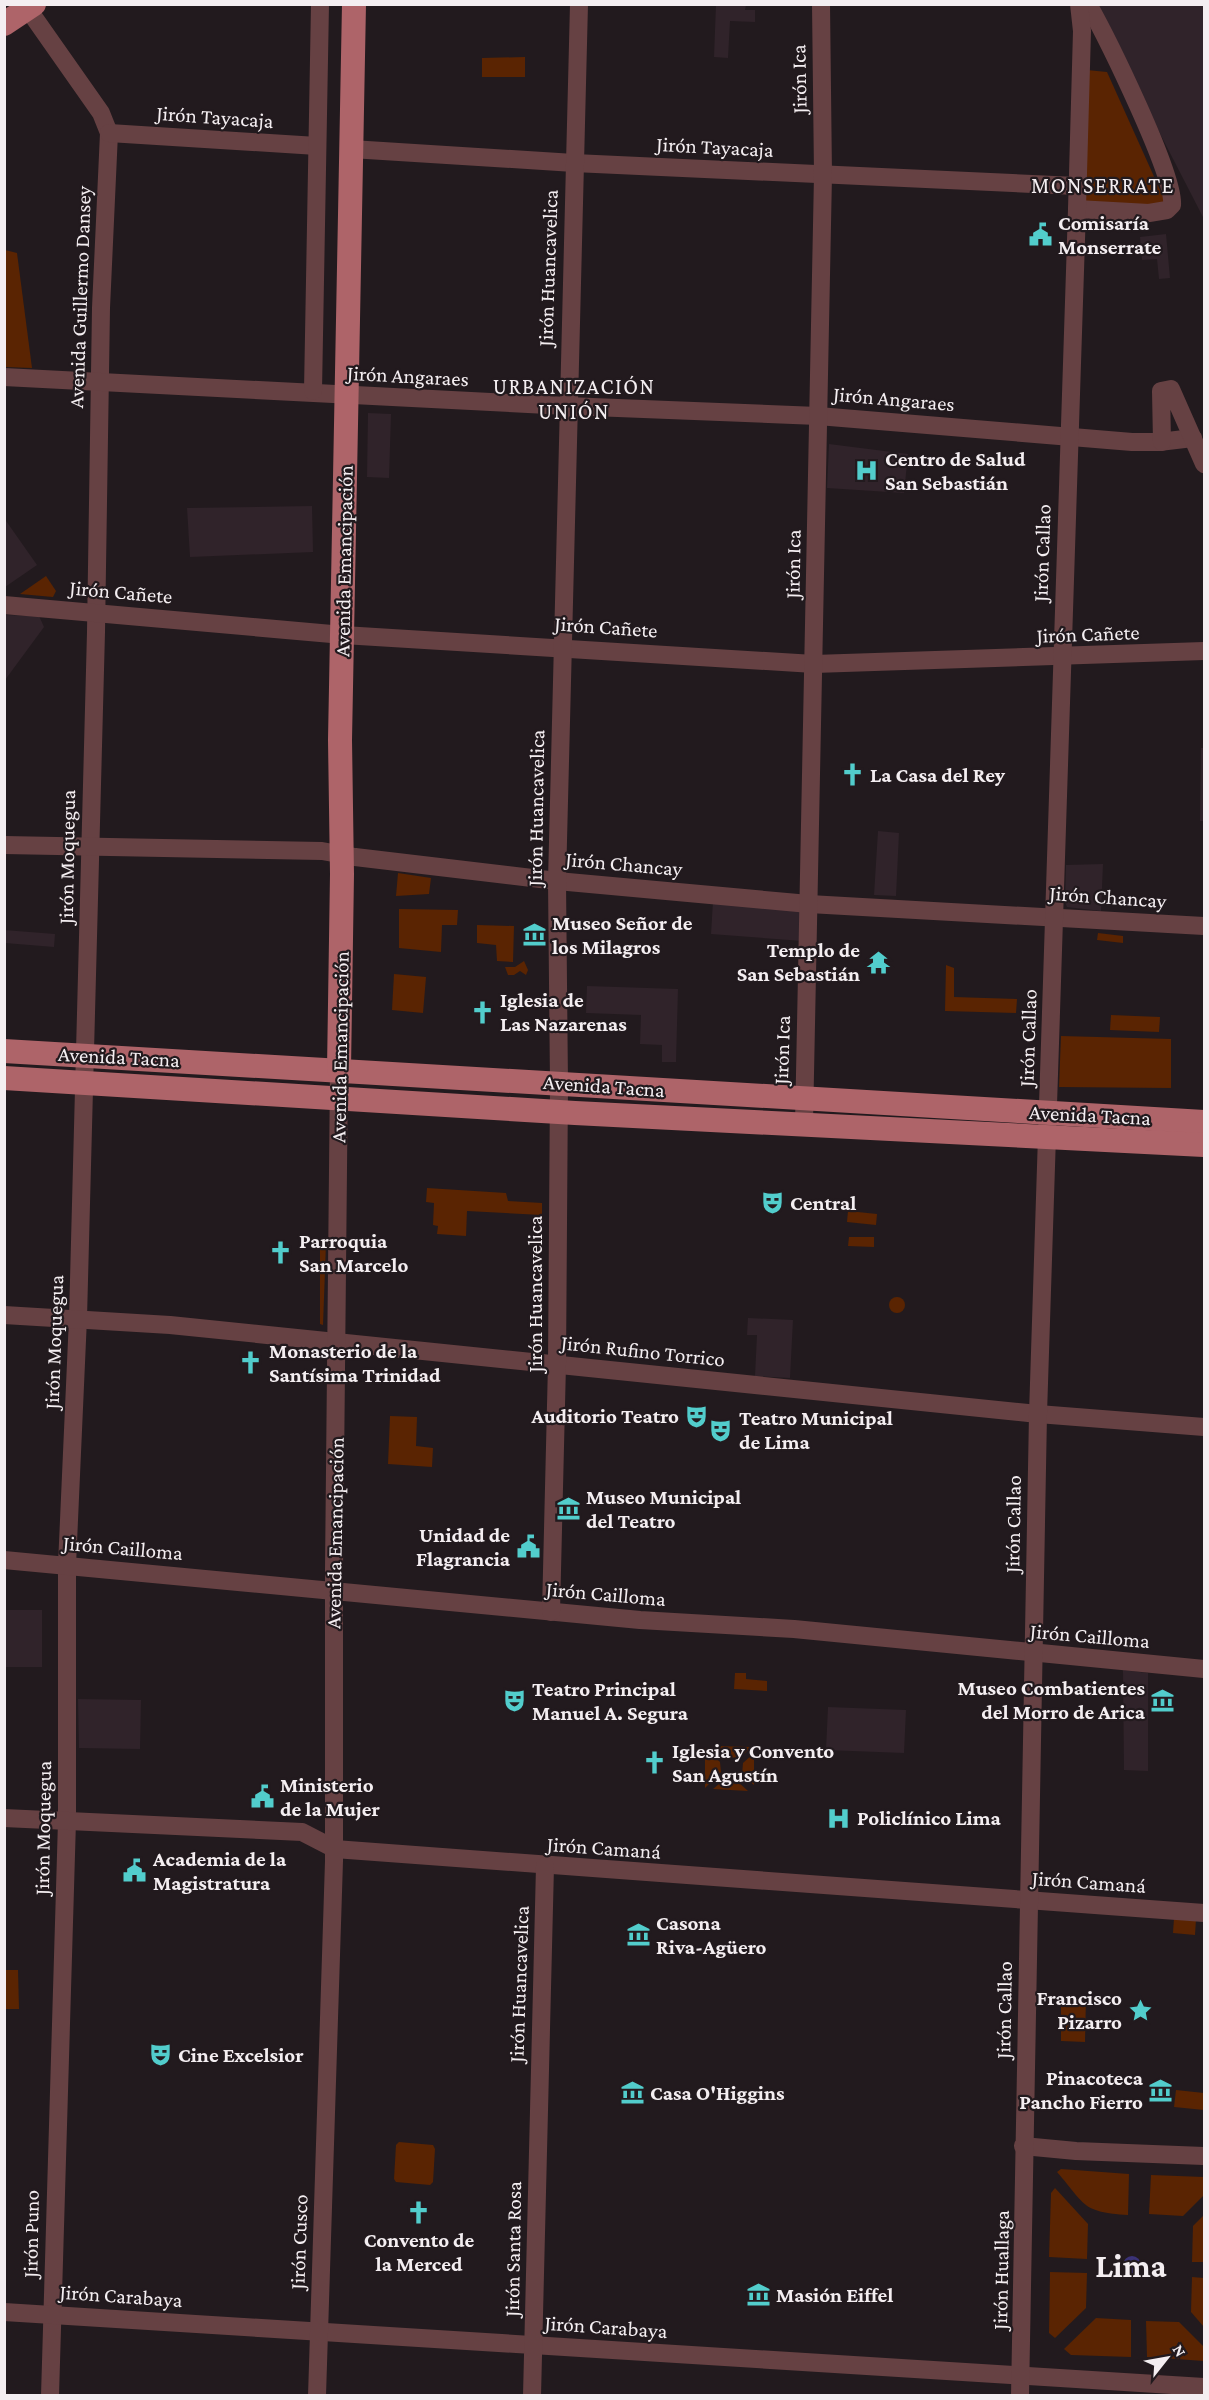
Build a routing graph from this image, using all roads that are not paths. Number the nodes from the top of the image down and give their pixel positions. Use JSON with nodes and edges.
{"nodes":[{"id":1,"x":320,"y":4,"type":"edge"},
{"id":2,"x":354,"y":4,"type":"edge"},
{"id":3,"x":579,"y":4,"type":"edge"},
{"id":4,"x":821,"y":4,"type":"edge"},
{"id":5,"x":1079,"y":4,"type":"edge"},
{"id":6,"x":1088,"y":4,"type":"edge"},
{"id":7,"x":20,"y":7,"type":"edge"},
{"id":8,"x":4,"y":24,"type":"edge"},
{"id":9,"x":109,"y":133,"type":"junction"},
{"id":10,"x":317,"y":146,"type":"junction"},
{"id":11,"x":351,"y":149,"type":"junction"},
{"id":12,"x":574,"y":163,"type":"junction"},
{"id":13,"x":823,"y":175,"type":"junction"},
{"id":14,"x":1077,"y":186,"type":"junction"},
{"id":15,"x":1077,"y":209,"type":"junction"},
{"id":16,"x":4,"y":377,"type":"edge"},
{"id":17,"x":99,"y":381,"type":"junction"},
{"id":18,"x":313,"y":392,"type":"junction"},
{"id":19,"x":348,"y":396,"type":"junction"},
{"id":20,"x":567,"y":406,"type":"junction"},
{"id":21,"x":818,"y":416,"type":"junction"},
{"id":22,"x":1067,"y":436,"type":"junction"},
{"id":23,"x":1193,"y":438,"type":"junction"},
{"id":24,"x":1162,"y":442,"type":"junction"},
{"id":25,"x":1204,"y":464,"type":"edge"},
{"id":26,"x":4,"y":605,"type":"edge"},
{"id":27,"x":97,"y":612,"type":"junction"},
{"id":28,"x":343,"y":635,"type":"junction"},
{"id":29,"x":562,"y":646,"type":"junction"},
{"id":30,"x":1204,"y":651,"type":"edge"},
{"id":31,"x":1061,"y":658,"type":"junction"},
{"id":32,"x":814,"y":664,"type":"junction"},
{"id":33,"x":4,"y":845,"type":"edge"},
{"id":34,"x":90,"y":847,"type":"junction"},
{"id":35,"x":342,"y":855,"type":"junction"},
{"id":36,"x":557,"y":881,"type":"junction"},
{"id":37,"x":809,"y":904,"type":"junction"},
{"id":38,"x":1054,"y":916,"type":"junction"},
{"id":39,"x":1204,"y":926,"type":"edge"},
{"id":40,"x":4,"y":1042,"type":"edge"},
{"id":41,"x":4,"y":1051,"type":"edge"},
{"id":42,"x":84,"y":1051,"type":"junction"},
{"id":43,"x":339,"y":1064,"type":"junction"},
{"id":44,"x":4,"y":1078,"type":"edge"},
{"id":45,"x":559,"y":1078,"type":"junction"},
{"id":46,"x":83,"y":1082,"type":"junction"},
{"id":47,"x":804,"y":1093,"type":"junction"},
{"id":48,"x":338,"y":1096,"type":"junction"},
{"id":49,"x":1049,"y":1106,"type":"junction"},
{"id":50,"x":1204,"y":1108,"type":"edge"},
{"id":51,"x":559,"y":1115,"type":"junction"},
{"id":52,"x":1204,"y":1122,"type":"edge"},
{"id":53,"x":804,"y":1124,"type":"junction"},
{"id":54,"x":1048,"y":1136,"type":"junction"},
{"id":55,"x":1204,"y":1145,"type":"edge"},
{"id":56,"x":4,"y":1315,"type":"edge"},
{"id":57,"x":78,"y":1318,"type":"junction"},
{"id":58,"x":338,"y":1342,"type":"junction"},
{"id":59,"x":557,"y":1364,"type":"junction"},
{"id":60,"x":1038,"y":1414,"type":"junction"},
{"id":61,"x":1204,"y":1427,"type":"edge"},
{"id":62,"x":4,"y":1560,"type":"edge"},
{"id":63,"x":67,"y":1565,"type":"junction"},
{"id":64,"x":334,"y":1590,"type":"junction"},
{"id":65,"x":551,"y":1612,"type":"junction"},
{"id":66,"x":1033,"y":1654,"type":"junction"},
{"id":67,"x":1204,"y":1669,"type":"edge"},
{"id":68,"x":4,"y":1818,"type":"edge"},
{"id":69,"x":67,"y":1821,"type":"junction"},
{"id":70,"x":335,"y":1849,"type":"junction"},
{"id":71,"x":545,"y":1866,"type":"junction"},
{"id":72,"x":1029,"y":1901,"type":"junction"},
{"id":73,"x":1204,"y":1913,"type":"edge"},
{"id":74,"x":57,"y":2074,"type":"joint"},
{"id":75,"x":326,"y":2090,"type":"joint"},
{"id":76,"x":539,"y":2103,"type":"joint"},
{"id":77,"x":1023,"y":2146,"type":"junction"},
{"id":78,"x":1204,"y":2156,"type":"edge"},
{"id":79,"x":4,"y":2312,"type":"edge"},
{"id":80,"x":52,"y":2315,"type":"junction"},
{"id":81,"x":318,"y":2331,"type":"junction"},
{"id":82,"x":533,"y":2345,"type":"junction"},
{"id":83,"x":1022,"y":2375,"type":"junction"},
{"id":84,"x":1204,"y":2387,"type":"edge"},
{"id":85,"x":50,"y":2396,"type":"edge"},
{"id":86,"x":317,"y":2396,"type":"edge"},
{"id":87,"x":532,"y":2396,"type":"edge"},
{"id":88,"x":1020,"y":2396,"type":"edge"}],
"edges":[{"from":1,"to":10,"type":"street"},
{"from":2,"to":11,"type":"main road","name":"Avenida Emancipación"},
{"from":3,"to":12,"type":"street","name":"Jirón Huancavelica"},
{"from":4,"to":13,"type":"street","name":"Jirón Ica"},
{"from":5,"to":14,"type":"street","name":"Jirón Callao"},
{"from":6,"to":15,"type":"street"},
{"from":7,"to":8,"type":"main road"},
{"from":7,"to":9,"type":"street","name":"Avenida Guillermo Dansey"},
{"from":9,"to":10,"type":"street","name":"Jirón Tayacaja"},
{"from":9,"to":17,"type":"street","name":"Avenida Guillermo Dansey"},
{"from":10,"to":18,"type":"street"},
{"from":11,"to":12,"type":"street","name":"Jirón Tayacaja"},
{"from":11,"to":19,"type":"main road","name":"Avenida Emancipación"},
{"from":12,"to":13,"type":"street","name":"Jirón Tayacaja"},
{"from":12,"to":20,"type":"street","name":"Jirón Huancavelica"},
{"from":13,"to":14,"type":"street","name":"Jirón Tayacaja"},
{"from":13,"to":21,"type":"street","name":"Jirón Ica"},
{"from":14,"to":15,"type":"street","name":"Jirón Callao"},
{"from":15,"to":22,"type":"street","name":"Jirón Callao"},
{"from":16,"to":17,"type":"street","name":"Jirón Angaraes"},
{"from":17,"to":18,"type":"street","name":"Jirón Angaraes"},
{"from":17,"to":27,"type":"street","name":"Avenida Guillermo Dansey"},
{"from":18,"to":19,"type":"street","name":"Jirón Angaraes"},
{"from":19,"to":20,"type":"street","name":"Jirón Angaraes"},
{"from":19,"to":28,"type":"main road","name":"Avenida Emancipación"},
{"from":20,"to":21,"type":"street","name":"Jirón Angaraes"},
{"from":20,"to":29,"type":"street","name":"Jirón Huancavelica"},
{"from":21,"to":22,"type":"street","name":"Jirón Angaraes"},
{"from":21,"to":32,"type":"street","name":"Jirón Ica"},
{"from":22,"to":24,"type":"street","name":"Jirón Angaraes"},
{"from":22,"to":31,"type":"street","name":"Jirón Callao"},
{"from":23,"to":24,"type":"street","name":"Jirón Angaraes"},
{"from":23,"to":24,"type":"street"},
{"from":23,"to":25,"type":"street"},
{"from":26,"to":27,"type":"street","name":"Jirón Cañete"},
{"from":27,"to":28,"type":"street","name":"Jirón Cañete"},
{"from":27,"to":34,"type":"street","name":"Jirón Moquegua"},
{"from":28,"to":29,"type":"street","name":"Jirón Cañete"},
{"from":28,"to":35,"type":"main road","name":"Avenida Emancipación"},
{"from":29,"to":32,"type":"street","name":"Jirón Cañete"},
{"from":29,"to":36,"type":"street","name":"Jirón Huancavelica"},
{"from":30,"to":31,"type":"street","name":"Jirón Cañete"},
{"from":31,"to":32,"type":"street","name":"Jirón Cañete"},
{"from":31,"to":38,"type":"street","name":"Jirón Callao"},
{"from":32,"to":37,"type":"street","name":"Jirón Ica"},
{"from":33,"to":34,"type":"street","name":"Jirón Chancay"},
{"from":34,"to":35,"type":"street","name":"Jirón Chancay"},
{"from":34,"to":42,"type":"street","name":"Jirón Moquegua"},
{"from":35,"to":36,"type":"street","name":"Jirón Chancay"},
{"from":35,"to":43,"type":"main road","name":"Avenida Emancipación"},
{"from":36,"to":37,"type":"street","name":"Jirón Chancay"},
{"from":36,"to":45,"type":"street","name":"Jirón Huancavelica"},
{"from":37,"to":38,"type":"street","name":"Jirón Chancay"},
{"from":37,"to":47,"type":"street","name":"Jirón Ica"},
{"from":38,"to":39,"type":"street","name":"Jirón Chancay"},
{"from":38,"to":49,"type":"street","name":"Jirón Callao"},
{"from":40,"to":42,"type":"main road","name":"Avenida Tacna"},
{"from":41,"to":42,"type":"main road","name":"Avenida Tacna"},
{"from":42,"to":43,"type":"main road","name":"Avenida Tacna"},
{"from":42,"to":46,"type":"street","name":"Jirón Moquegua"},
{"from":43,"to":45,"type":"main road","name":"Avenida Tacna"},
{"from":43,"to":48,"type":"street","name":"Avenida Emancipación"},
{"from":44,"to":46,"type":"main road","name":"Avenida Tacna"},
{"from":45,"to":47,"type":"main road","name":"Avenida Tacna"},
{"from":45,"to":51,"type":"street","name":"Jirón Huancavelica"},
{"from":46,"to":48,"type":"main road","name":"Avenida Tacna"},
{"from":46,"to":57,"type":"street","name":"Jirón Moquegua"},
{"from":47,"to":49,"type":"main road","name":"Avenida Tacna"},
{"from":47,"to":53,"type":"street","name":"Jirón Ica"},
{"from":48,"to":51,"type":"main road","name":"Avenida Tacna"},
{"from":48,"to":58,"type":"street","name":"Avenida Emancipación"},
{"from":49,"to":50,"type":"main road","name":"Avenida Tacna"},
{"from":49,"to":52,"type":"main road","name":"Avenida Tacna"},
{"from":49,"to":54,"type":"street","name":"Jirón Callao"},
{"from":51,"to":53,"type":"main road","name":"Avenida Tacna"},
{"from":51,"to":59,"type":"street","name":"Jirón Huancavelica"},
{"from":53,"to":54,"type":"main road","name":"Avenida Tacna"},
{"from":54,"to":55,"type":"main road","name":"Avenida Tacna"},
{"from":54,"to":60,"type":"street","name":"Jirón Callao"},
{"from":56,"to":57,"type":"street","name":"Jirón Rufino Torrico"},
{"from":57,"to":58,"type":"street","name":"Jirón Rufino Torrico"},
{"from":57,"to":63,"type":"street","name":"Jirón Moquegua"},
{"from":58,"to":59,"type":"street","name":"Jirón Rufino Torrico"},
{"from":58,"to":64,"type":"street","name":"Avenida Emancipación"},
{"from":59,"to":60,"type":"street","name":"Jirón Rufino Torrico"},
{"from":59,"to":65,"type":"street","name":"Jirón Huancavelica"},
{"from":60,"to":61,"type":"street","name":"Jirón Rufino Torrico"},
{"from":60,"to":66,"type":"street","name":"Jirón Callao"},
{"from":62,"to":63,"type":"street","name":"Jirón Cailloma"},
{"from":63,"to":64,"type":"street","name":"Jirón Cailloma"},
{"from":63,"to":69,"type":"street","name":"Jirón Moquegua"},
{"from":64,"to":65,"type":"street","name":"Jirón Cailloma"},
{"from":64,"to":70,"type":"street","name":"Avenida Emancipación"},
{"from":65,"to":66,"type":"street","name":"Jirón Cailloma"},
{"from":66,"to":67,"type":"street","name":"Jirón Cailloma"},
{"from":66,"to":72,"type":"street","name":"Jirón Callao"},
{"from":68,"to":69,"type":"street","name":"Jirón Camaná"},
{"from":69,"to":70,"type":"street","name":"Jirón Camaná"},
{"from":69,"to":74,"type":"street","name":"Jirón Moquegua"},
{"from":70,"to":71,"type":"street","name":"Jirón Camaná"},
{"from":70,"to":75,"type":"street","name":"Avenida Emancipación"},
{"from":71,"to":72,"type":"street","name":"Jirón Camaná"},
{"from":71,"to":76,"type":"street","name":"Jirón Huancavelica"},
{"from":72,"to":73,"type":"street","name":"Jirón Camaná"},
{"from":72,"to":77,"type":"street","name":"Jirón Callao"},
{"from":74,"to":80,"type":"street","name":"Jirón Puno"},
{"from":75,"to":81,"type":"street","name":"Jirón Cusco"},
{"from":76,"to":82,"type":"street","name":"Jirón Santa Rosa"},
{"from":77,"to":78,"type":"street"},
{"from":77,"to":83,"type":"street","name":"Jirón Huallaga"},
{"from":79,"to":80,"type":"street","name":"Jirón Carabaya"},
{"from":80,"to":81,"type":"street","name":"Jirón Carabaya"},
{"from":80,"to":85,"type":"street","name":"Jirón Puno"},
{"from":81,"to":82,"type":"street","name":"Jirón Carabaya"},
{"from":81,"to":86,"type":"street","name":"Jirón Cusco"},
{"from":82,"to":83,"type":"street","name":"Jirón Carabaya"},
{"from":82,"to":87,"type":"street","name":"Jirón Santa Rosa"},
{"from":83,"to":84,"type":"street","name":"Jirón Carabaya"},
{"from":83,"to":88,"type":"street","name":"Jirón Huallaga"}]}
